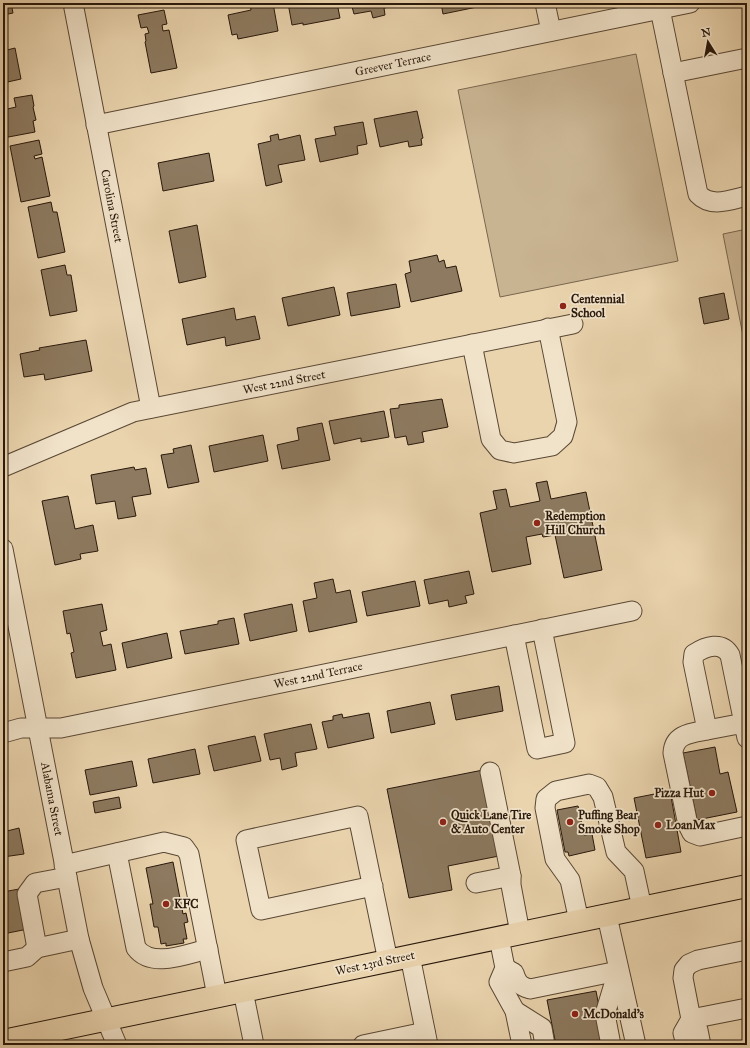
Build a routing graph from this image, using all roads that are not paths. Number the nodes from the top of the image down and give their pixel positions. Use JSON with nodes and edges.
{"nodes":[{"id":1,"x":73,"y":3,"type":"edge"},
{"id":2,"x":545,"y":3,"type":"edge"},
{"id":3,"x":690,"y":3,"type":"edge"},
{"id":4,"x":660,"y":9,"type":"junction"},
{"id":5,"x":551,"y":31,"type":"junction"},
{"id":6,"x":747,"y":58,"type":"edge"},
{"id":7,"x":673,"y":73,"type":"junction"},
{"id":8,"x":96,"y":125,"type":"junction"},
{"id":9,"x":747,"y":196,"type":"edge"},
{"id":10,"x":573,"y":324,"type":"dead end"},
{"id":11,"x":548,"y":328,"type":"junction"},
{"id":12,"x":472,"y":344,"type":"junction"},
{"id":13,"x":151,"y":408,"type":"junction"},
{"id":14,"x":3,"y":467,"type":"edge"},
{"id":15,"x":3,"y":549,"type":"edge"},
{"id":16,"x":632,"y":611,"type":"dead end"},
{"id":17,"x":542,"y":629,"type":"junction"},
{"id":18,"x":514,"y":635,"type":"junction"},
{"id":19,"x":38,"y":728,"type":"junction"},
{"id":20,"x":706,"y":730,"type":"junction"},
{"id":21,"x":745,"y":730,"type":"edge"},
{"id":22,"x":3,"y":733,"type":"edge"},
{"id":23,"x":490,"y":772,"type":"dead end"},
{"id":24,"x":747,"y":826,"type":"edge"},
{"id":25,"x":117,"y":853,"type":"junction"},
{"id":26,"x":65,"y":871,"type":"junction"},
{"id":27,"x":511,"y":876,"type":"junction"},
{"id":28,"x":476,"y":883,"type":"dead end"},
{"id":29,"x":373,"y":886,"type":"junction"},
{"id":30,"x":747,"y":886,"type":"edge"},
{"id":31,"x":642,"y":908,"type":"junction"},
{"id":32,"x":607,"y":916,"type":"junction"},
{"id":33,"x":579,"y":921,"type":"junction"},
{"id":34,"x":520,"y":933,"type":"junction"},
{"id":35,"x":499,"y":938,"type":"junction"},
{"id":36,"x":79,"y":939,"type":"junction"},
{"id":37,"x":37,"y":948,"type":"junction"},
{"id":38,"x":208,"y":949,"type":"junction"},
{"id":39,"x":747,"y":950,"type":"edge"},
{"id":40,"x":410,"y":956,"type":"junction"},
{"id":41,"x":388,"y":961,"type":"junction"},
{"id":42,"x":3,"y":962,"type":"edge"},
{"id":43,"x":505,"y":968,"type":"junction"},
{"id":44,"x":618,"y":971,"type":"junction"},
{"id":45,"x":530,"y":989,"type":"junction"},
{"id":46,"x":243,"y":991,"type":"junction"},
{"id":47,"x":218,"y":996,"type":"junction"},
{"id":48,"x":747,"y":1008,"type":"edge"},
{"id":49,"x":515,"y":1011,"type":"junction"},
{"id":50,"x":106,"y":1019,"type":"junction"},
{"id":51,"x":691,"y":1019,"type":"junction"},
{"id":52,"x":531,"y":1021,"type":"junction"},
{"id":53,"x":427,"y":1039,"type":"edge"},
{"id":54,"x":3,"y":1041,"type":"edge"},
{"id":55,"x":117,"y":1045,"type":"edge"},
{"id":56,"x":254,"y":1045,"type":"edge"},
{"id":57,"x":363,"y":1045,"type":"edge"},
{"id":58,"x":522,"y":1045,"type":"edge"},
{"id":59,"x":536,"y":1045,"type":"edge"},
{"id":60,"x":545,"y":1045,"type":"edge"},
{"id":61,"x":611,"y":1045,"type":"edge"},
{"id":62,"x":636,"y":1045,"type":"edge"},
{"id":63,"x":686,"y":1045,"type":"edge"},
{"id":64,"x":701,"y":1045,"type":"edge"}],
"edges":[{"from":1,"to":8,"type":"street","name":"Carolina Street"},
{"from":2,"to":5,"type":"street"},
{"from":3,"to":4,"type":"street","name":"Greever Terrace"},
{"from":4,"to":5,"type":"street","name":"Greever Terrace"},
{"from":4,"to":7,"type":"street"},
{"from":5,"to":8,"type":"street","name":"Greever Terrace"},
{"from":6,"to":7,"type":"street"},
{"from":7,"to":9,"type":"street"},
{"from":8,"to":13,"type":"street","name":"Carolina Street"},
{"from":10,"to":11,"type":"street","name":"West 22nd Street"},
{"from":11,"to":12,"type":"street","name":"West 22nd Street"},
{"from":11,"to":12,"type":"street"},
{"from":12,"to":13,"type":"street","name":"West 22nd Street"},
{"from":13,"to":14,"type":"street","name":"West 22nd Street"},
{"from":15,"to":19,"type":"street","name":"Alabama Street"},
{"from":16,"to":17,"type":"street","name":"West 22nd Terrace"},
{"from":17,"to":18,"type":"street","name":"West 22nd Terrace"},
{"from":17,"to":18,"type":"street"},
{"from":18,"to":19,"type":"street","name":"West 22nd Terrace"},
{"from":19,"to":22,"type":"street","name":"West 22nd Terrace"},
{"from":19,"to":26,"type":"street","name":"Alabama Street"},
{"from":20,"to":21,"type":"street"},
{"from":20,"to":21,"type":"street"},
{"from":20,"to":24,"type":"street"},
{"from":23,"to":27,"type":"street"},
{"from":25,"to":26,"type":"street"},
{"from":25,"to":38,"type":"street"},
{"from":25,"to":38,"type":"street"},
{"from":26,"to":36,"type":"street","name":"Alabama Street"},
{"from":26,"to":37,"type":"street"},
{"from":27,"to":28,"type":"street"},
{"from":27,"to":34,"type":"street"},
{"from":29,"to":29,"type":"street"},
{"from":29,"to":41,"type":"street"},
{"from":30,"to":31,"type":"main road","name":"West 23rd Street"},
{"from":31,"to":32,"type":"main road","name":"West 23rd Street"},
{"from":31,"to":33,"type":"street"},
{"from":32,"to":33,"type":"main road","name":"West 23rd Street"},
{"from":32,"to":44,"type":"street"},
{"from":33,"to":34,"type":"main road","name":"West 23rd Street"},
{"from":34,"to":35,"type":"main road","name":"West 23rd Street"},
{"from":35,"to":40,"type":"main road","name":"West 23rd Street"},
{"from":35,"to":43,"type":"street"},
{"from":36,"to":37,"type":"street"},
{"from":36,"to":50,"type":"street","name":"Alabama Street"},
{"from":37,"to":42,"type":"street"},
{"from":38,"to":47,"type":"street"},
{"from":39,"to":51,"type":"street"},
{"from":40,"to":41,"type":"main road","name":"West 23rd Street"},
{"from":40,"to":53,"type":"street"},
{"from":41,"to":46,"type":"main road","name":"West 23rd Street"},
{"from":43,"to":45,"type":"street"},
{"from":43,"to":49,"type":"street"},
{"from":44,"to":45,"type":"street"},
{"from":44,"to":61,"type":"street"},
{"from":44,"to":62,"type":"street"},
{"from":45,"to":49,"type":"street"},
{"from":46,"to":47,"type":"main road","name":"West 23rd Street"},
{"from":46,"to":56,"type":"street"},
{"from":47,"to":50,"type":"main road","name":"West 23rd Street"},
{"from":48,"to":51,"type":"street"},
{"from":49,"to":52,"type":"street"},
{"from":49,"to":58,"type":"street"},
{"from":50,"to":54,"type":"main road","name":"West 23rd Street"},
{"from":50,"to":55,"type":"street","name":"Alabama Street"},
{"from":51,"to":63,"type":"street"},
{"from":51,"to":64,"type":"street"},
{"from":52,"to":59,"type":"street"},
{"from":52,"to":60,"type":"street"},
{"from":53,"to":57,"type":"street"}]}
